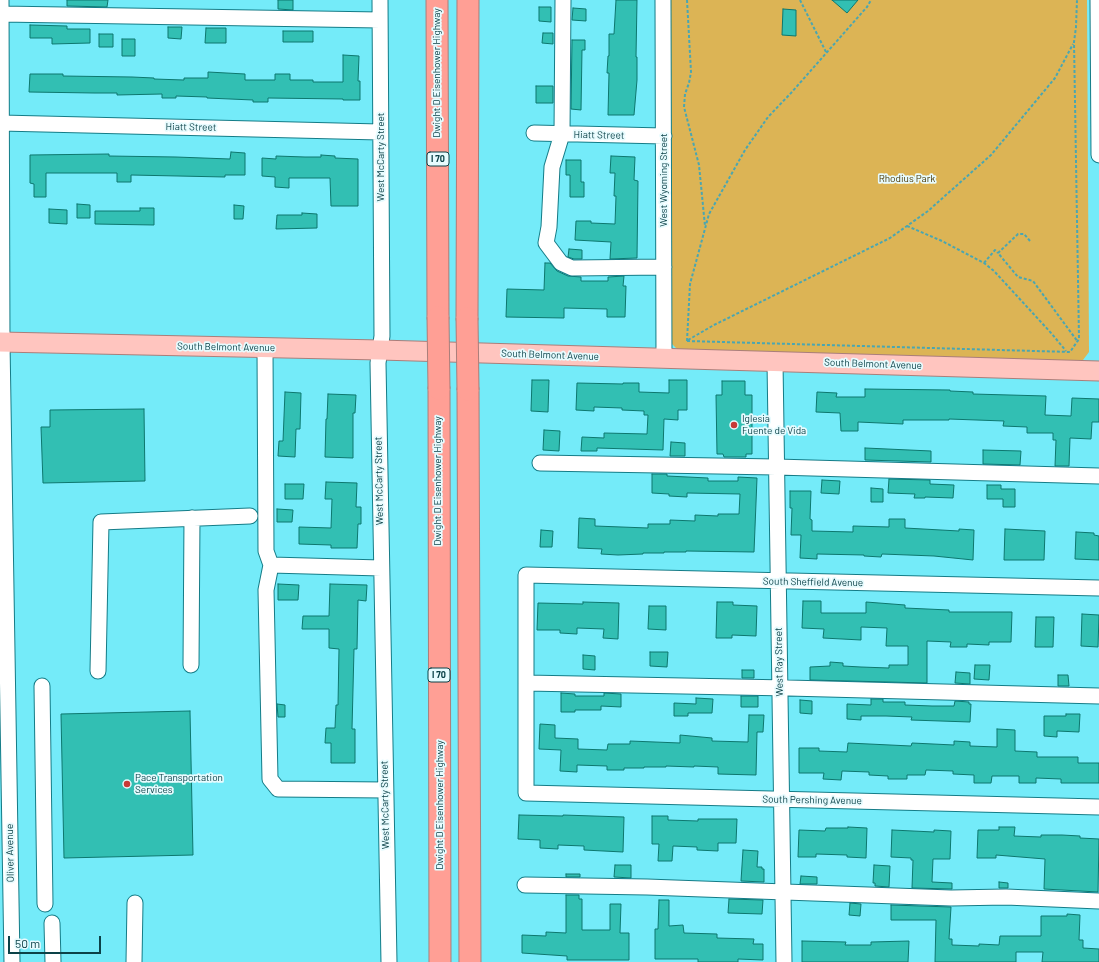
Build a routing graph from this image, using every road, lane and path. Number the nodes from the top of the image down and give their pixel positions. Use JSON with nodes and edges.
{"nodes":[{"id":1,"x":380,"y":0,"type":"edge"},
{"id":2,"x":437,"y":0,"type":"edge"},
{"id":3,"x":468,"y":0,"type":"edge"},
{"id":4,"x":476,"y":0,"type":"edge"},
{"id":5,"x":563,"y":0,"type":"edge"},
{"id":6,"x":663,"y":0,"type":"edge"},
{"id":7,"x":687,"y":0,"type":"edge"},
{"id":8,"x":800,"y":0,"type":"edge"},
{"id":9,"x":871,"y":0,"type":"edge"},
{"id":10,"x":1077,"y":0,"type":"edge"},
{"id":11,"x":1098,"y":0,"type":"edge"},
{"id":12,"x":1,"y":7,"type":"edge"},
{"id":13,"x":380,"y":20,"type":"junction"},
{"id":14,"x":1074,"y":42,"type":"junction"},
{"id":15,"x":826,"y":52,"type":"junction"},
{"id":16,"x":1,"y":122,"type":"junction"},
{"id":17,"x":468,"y":131,"type":"junction"},
{"id":18,"x":380,"y":132,"type":"junction"},
{"id":19,"x":534,"y":133,"type":"dead end"},
{"id":20,"x":562,"y":134,"type":"junction"},
{"id":21,"x":664,"y":136,"type":"junction"},
{"id":22,"x":1099,"y":155,"type":"edge"},
{"id":23,"x":907,"y":226,"type":"junction"},
{"id":24,"x":705,"y":230,"type":"junction"},
{"id":25,"x":1030,"y":241,"type":"dead end"},
{"id":26,"x":998,"y":253,"type":"junction"},
{"id":27,"x":984,"y":263,"type":"junction"},
{"id":28,"x":664,"y":267,"type":"junction"},
{"id":29,"x":687,"y":341,"type":"junction"},
{"id":30,"x":1,"y":342,"type":"edge"},
{"id":31,"x":1078,"y":342,"type":"junction"},
{"id":32,"x":265,"y":348,"type":"junction"},
{"id":33,"x":380,"y":350,"type":"junction"},
{"id":34,"x":1066,"y":351,"type":"junction"},
{"id":35,"x":664,"y":359,"type":"junction"},
{"id":36,"x":775,"y":362,"type":"junction"},
{"id":37,"x":1099,"y":371,"type":"edge"},
{"id":38,"x":540,"y":463,"type":"dead end"},
{"id":39,"x":776,"y":466,"type":"junction"},
{"id":40,"x":1099,"y":476,"type":"edge"},
{"id":41,"x":2,"y":489,"type":"edge"},
{"id":42,"x":250,"y":516,"type":"dead end"},
{"id":43,"x":192,"y":518,"type":"junction"},
{"id":44,"x":271,"y":565,"type":"junction"},
{"id":45,"x":381,"y":568,"type":"junction"},
{"id":46,"x":778,"y":581,"type":"junction"},
{"id":47,"x":1099,"y":588,"type":"edge"},
{"id":48,"x":3,"y":617,"type":"edge"},
{"id":49,"x":191,"y":664,"type":"dead end"},
{"id":50,"x":98,"y":671,"type":"dead end"},
{"id":51,"x":3,"y":672,"type":"edge"},
{"id":52,"x":526,"y":683,"type":"junction"},
{"id":53,"x":42,"y":686,"type":"dead end"},
{"id":54,"x":780,"y":688,"type":"junction"},
{"id":55,"x":1099,"y":696,"type":"edge"},
{"id":56,"x":385,"y":790,"type":"junction"},
{"id":57,"x":782,"y":800,"type":"junction"},
{"id":58,"x":1099,"y":807,"type":"edge"},
{"id":59,"x":525,"y":885,"type":"dead end"},
{"id":60,"x":783,"y":891,"type":"junction"},
{"id":61,"x":1099,"y":901,"type":"edge"},
{"id":62,"x":135,"y":903,"type":"dead end"},
{"id":63,"x":45,"y":904,"type":"dead end"},
{"id":64,"x":52,"y":923,"type":"dead end"},
{"id":65,"x":12,"y":962,"type":"edge"},
{"id":66,"x":52,"y":962,"type":"edge"},
{"id":67,"x":134,"y":962,"type":"edge"},
{"id":68,"x":388,"y":962,"type":"edge"},
{"id":69,"x":440,"y":962,"type":"edge"},
{"id":70,"x":470,"y":962,"type":"edge"},
{"id":71,"x":784,"y":962,"type":"edge"}],
"edges":[{"from":1,"to":13,"type":"street","name":"West McCarty Street"},
{"from":2,"to":69,"type":"highway","name":"Dwight D Eisenhower Highway","number":"I 70","bridge":true},
{"from":3,"to":17,"type":"highway"},
{"from":4,"to":17,"type":"highway"},
{"from":5,"to":20,"type":"street"},
{"from":6,"to":21,"type":"street","name":"West Wyoming Street"},
{"from":7,"to":24,"type":"path"},
{"from":8,"to":15,"type":"path"},
{"from":9,"to":15,"type":"path"},
{"from":10,"to":14,"type":"path"},
{"from":11,"to":22,"type":"street"},
{"from":12,"to":13,"type":"street"},
{"from":12,"to":16,"type":"street","name":"Oliver Avenue"},
{"from":13,"to":18,"type":"street","name":"West McCarty Street"},
{"from":14,"to":23,"type":"path"},
{"from":14,"to":31,"type":"path"},
{"from":15,"to":24,"type":"path"},
{"from":16,"to":18,"type":"street","name":"Hiatt Street"},
{"from":16,"to":30,"type":"street","name":"Oliver Avenue"},
{"from":17,"to":70,"type":"highway","bridge":true},
{"from":18,"to":33,"type":"street","name":"West McCarty Street"},
{"from":19,"to":20,"type":"street","name":"Hiatt Street"},
{"from":20,"to":21,"type":"street","name":"Hiatt Street"},
{"from":20,"to":28,"type":"street"},
{"from":21,"to":28,"type":"street","name":"West Wyoming Street"},
{"from":23,"to":27,"type":"path"},
{"from":23,"to":29,"type":"path"},
{"from":24,"to":29,"type":"path"},
{"from":25,"to":26,"type":"path"},
{"from":26,"to":27,"type":"path"},
{"from":26,"to":31,"type":"path"},
{"from":27,"to":34,"type":"path"},
{"from":28,"to":35,"type":"street","name":"West Wyoming Street"},
{"from":29,"to":34,"type":"path"},
{"from":30,"to":32,"type":"main road","name":"South Belmont Avenue"},
{"from":30,"to":41,"type":"street","name":"Oliver Avenue"},
{"from":31,"to":34,"type":"path"},
{"from":32,"to":33,"type":"main road","name":"South Belmont Avenue"},
{"from":32,"to":44,"type":"street"},
{"from":33,"to":35,"type":"main road","name":"South Belmont Avenue"},
{"from":33,"to":45,"type":"street","name":"West McCarty Street"},
{"from":35,"to":36,"type":"main road","name":"South Belmont Avenue"},
{"from":36,"to":37,"type":"main road","name":"South Belmont Avenue"},
{"from":36,"to":39,"type":"street","name":"West Ray Street"},
{"from":38,"to":39,"type":"street"},
{"from":39,"to":40,"type":"street"},
{"from":39,"to":46,"type":"street","name":"West Ray Street"},
{"from":41,"to":48,"type":"street","name":"Oliver Avenue"},
{"from":42,"to":43,"type":"street"},
{"from":43,"to":49,"type":"street"},
{"from":43,"to":50,"type":"street"},
{"from":44,"to":45,"type":"street"},
{"from":44,"to":56,"type":"street"},
{"from":45,"to":56,"type":"street","name":"West McCarty Street"},
{"from":46,"to":47,"type":"street","name":"South Sheffield Avenue"},
{"from":46,"to":52,"type":"street","name":"South Sheffield Avenue"},
{"from":46,"to":54,"type":"street","name":"West Ray Street"},
{"from":48,"to":51,"type":"street","name":"Oliver Avenue"},
{"from":51,"to":65,"type":"street","name":"Oliver Avenue"},
{"from":52,"to":54,"type":"street"},
{"from":52,"to":57,"type":"street","name":"South Pershing Avenue"},
{"from":53,"to":63,"type":"street"},
{"from":54,"to":55,"type":"street"},
{"from":54,"to":57,"type":"street","name":"West Ray Street"},
{"from":56,"to":68,"type":"street","name":"West McCarty Street"},
{"from":57,"to":58,"type":"street","name":"South Pershing Avenue"},
{"from":57,"to":60,"type":"street","name":"West Ray Street"},
{"from":59,"to":60,"type":"street"},
{"from":60,"to":61,"type":"street"},
{"from":60,"to":71,"type":"street","name":"West Ray Street"},
{"from":62,"to":67,"type":"street"},
{"from":64,"to":66,"type":"street"}]}
